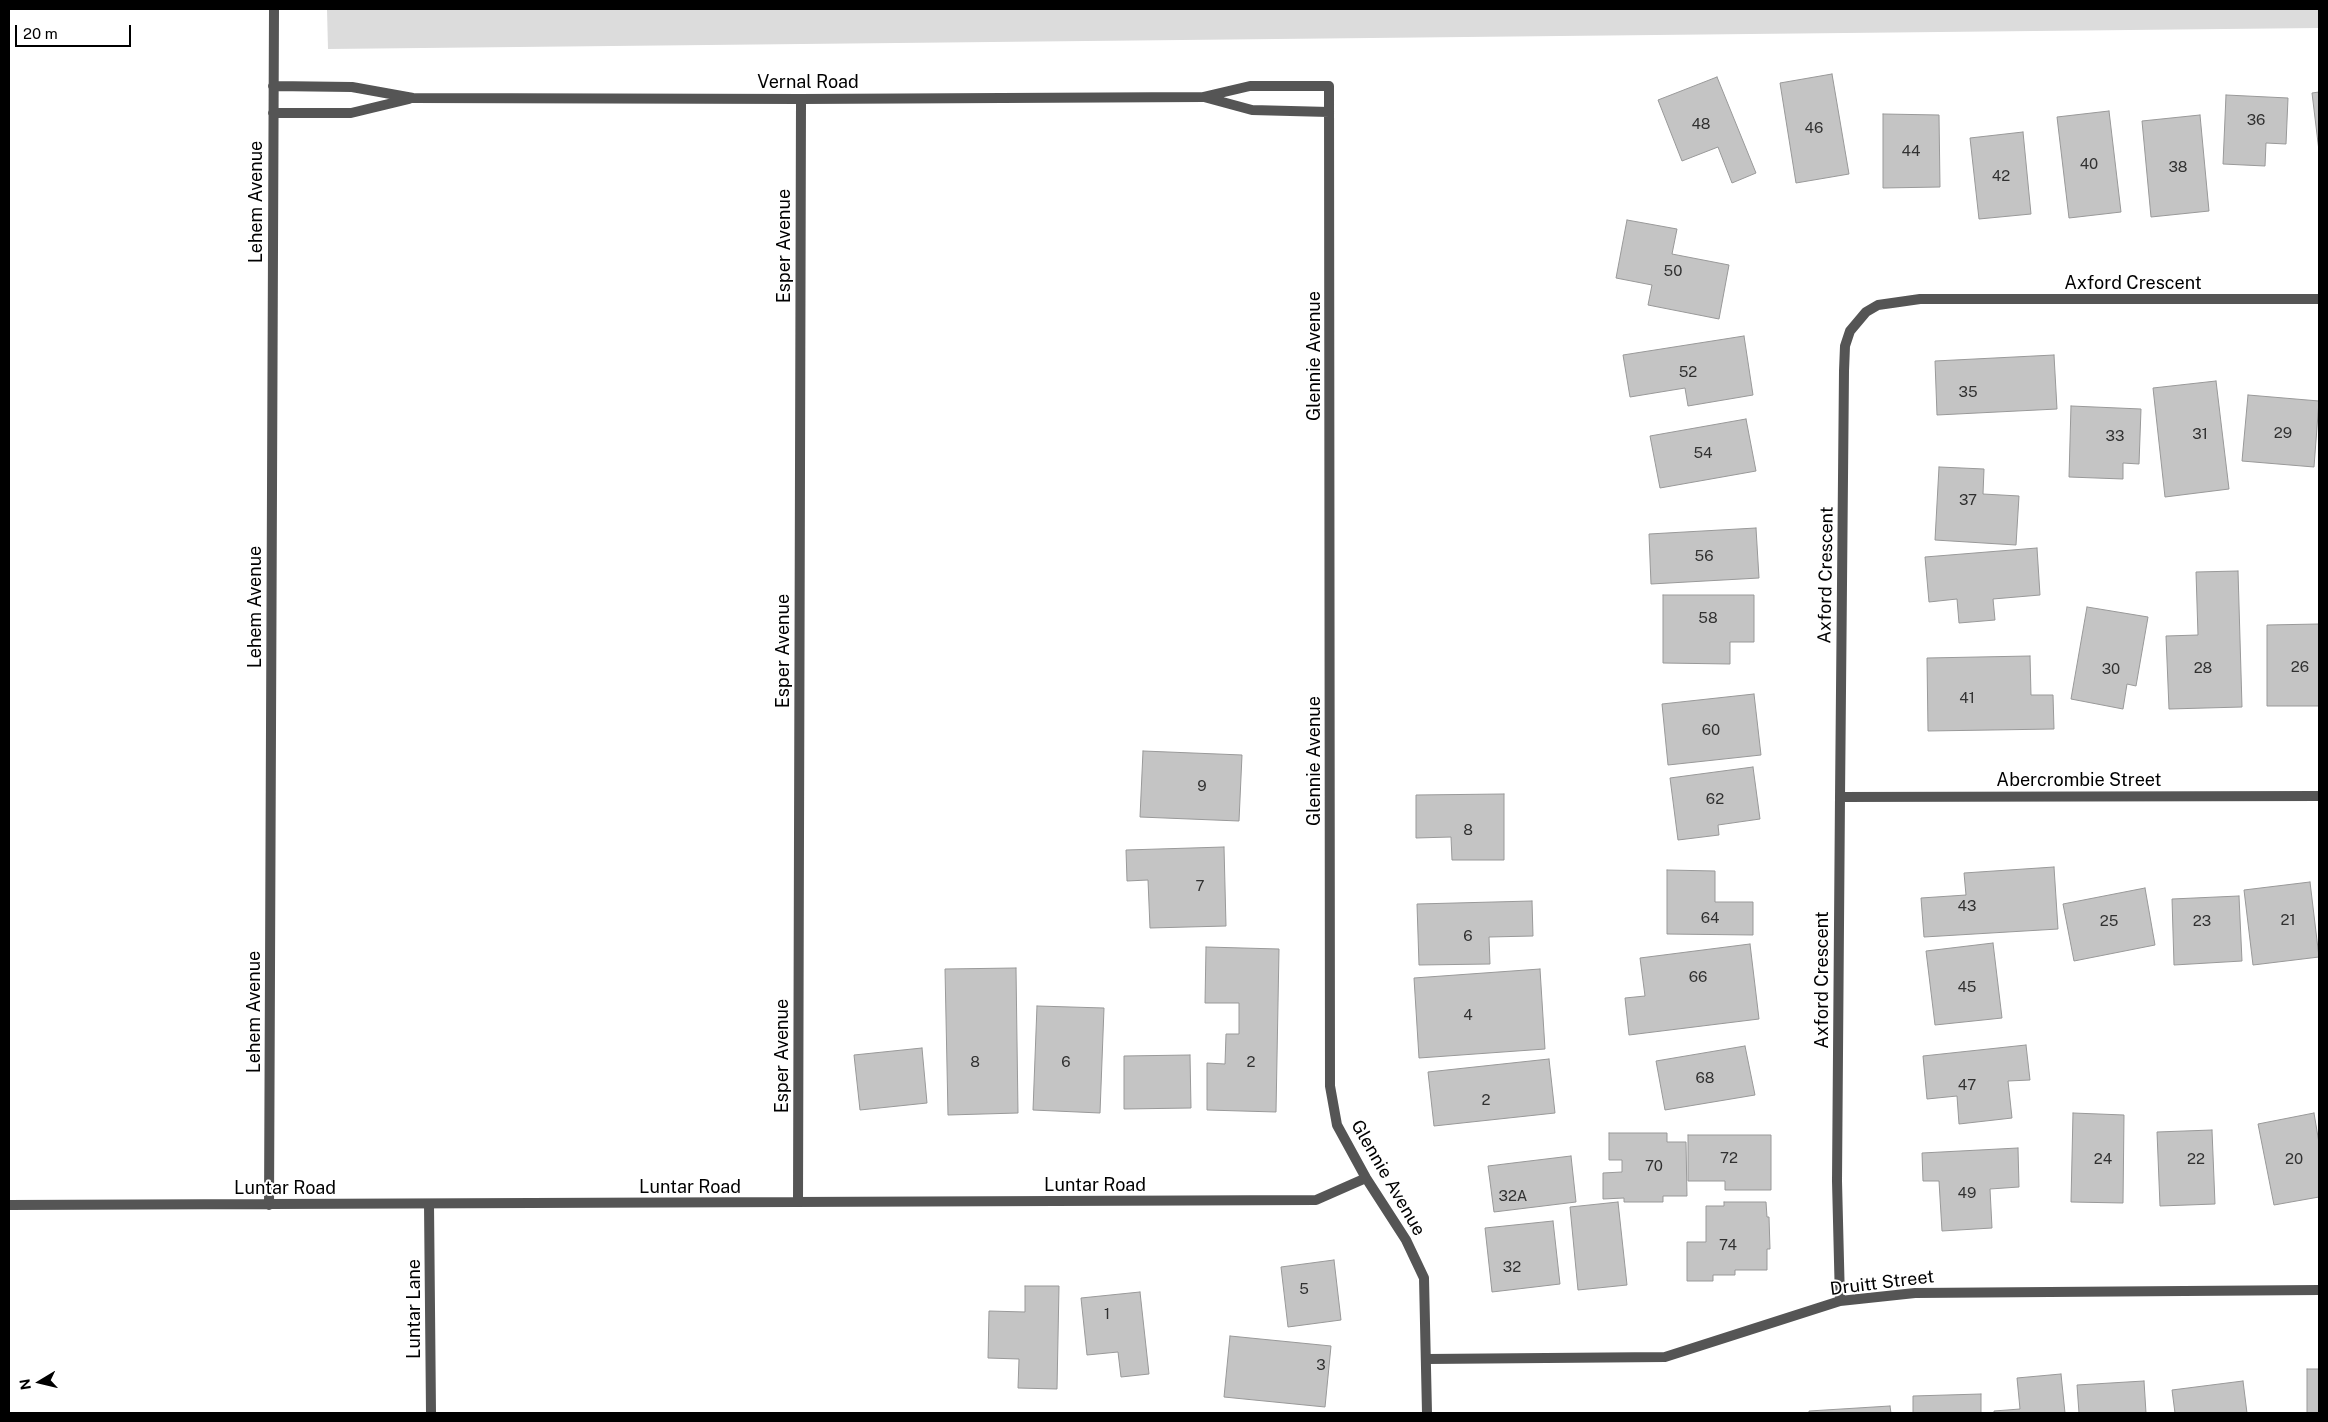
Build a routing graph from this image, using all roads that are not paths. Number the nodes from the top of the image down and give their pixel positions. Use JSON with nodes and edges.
{"nodes":[{"id":1,"x":274,"y":9,"type":"edge"},
{"id":2,"x":273,"y":86,"type":"junction"},
{"id":3,"x":1329,"y":86,"type":"joint"},
{"id":4,"x":1203,"y":97,"type":"junction"},
{"id":5,"x":413,"y":98,"type":"junction"},
{"id":6,"x":801,"y":99,"type":"junction"},
{"id":7,"x":1329,"y":112,"type":"junction"},
{"id":8,"x":273,"y":113,"type":"junction"},
{"id":9,"x":2319,"y":298,"type":"edge"},
{"id":10,"x":2319,"y":796,"type":"edge"},
{"id":11,"x":1840,"y":797,"type":"junction"},
{"id":12,"x":1366,"y":1178,"type":"junction"},
{"id":13,"x":798,"y":1202,"type":"junction"},
{"id":14,"x":269,"y":1204,"type":"junction"},
{"id":15,"x":430,"y":1204,"type":"junction"},
{"id":16,"x":9,"y":1205,"type":"edge"},
{"id":17,"x":2319,"y":1290,"type":"edge"},
{"id":18,"x":1840,"y":1301,"type":"junction"},
{"id":19,"x":1427,"y":1359,"type":"junction"},
{"id":20,"x":431,"y":1413,"type":"edge"},
{"id":21,"x":1427,"y":1413,"type":"edge"}],
"edges":[{"from":1,"to":2,"type":"street","name":"Lehem Avenue"},
{"from":2,"to":5,"type":"street","name":"Vernal Road"},
{"from":2,"to":8,"type":"street","name":"Lehem Avenue"},
{"from":3,"to":4,"type":"street","name":"Vernal Road"},
{"from":3,"to":7,"type":"street","name":"Glennie Avenue"},
{"from":4,"to":6,"type":"street","name":"Vernal Road"},
{"from":4,"to":7,"type":"street","name":"Vernal Road"},
{"from":5,"to":6,"type":"street","name":"Vernal Road"},
{"from":5,"to":8,"type":"street","name":"Vernal Road"},
{"from":6,"to":13,"type":"street","name":"Esper Avenue"},
{"from":7,"to":12,"type":"street","name":"Glennie Avenue"},
{"from":8,"to":14,"type":"street","name":"Lehem Avenue"},
{"from":9,"to":11,"type":"street","name":"Axford Crescent"},
{"from":10,"to":11,"type":"street","name":"Abercrombie Street"},
{"from":11,"to":18,"type":"street","name":"Axford Crescent"},
{"from":12,"to":13,"type":"street","name":"Luntar Road"},
{"from":12,"to":19,"type":"street","name":"Glennie Avenue"},
{"from":13,"to":15,"type":"street","name":"Luntar Road"},
{"from":14,"to":15,"type":"street","name":"Luntar Road"},
{"from":14,"to":16,"type":"street","name":"Luntar Road"},
{"from":15,"to":20,"type":"street","name":"Luntar Lane"},
{"from":17,"to":18,"type":"street","name":"Druitt Street"},
{"from":18,"to":19,"type":"street","name":"Druitt Street"},
{"from":19,"to":21,"type":"street","name":"Glennie Avenue"}]}
